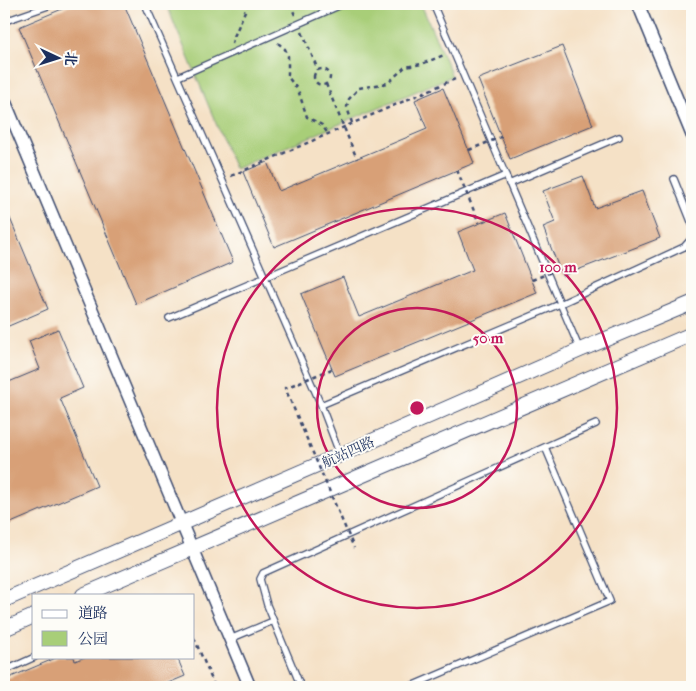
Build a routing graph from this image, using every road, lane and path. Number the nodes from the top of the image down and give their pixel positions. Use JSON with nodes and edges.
{"nodes":[{"id":1,"x":54,"y":4,"type":"edge"},
{"id":2,"x":145,"y":4,"type":"edge"},
{"id":3,"x":248,"y":4,"type":"edge"},
{"id":4,"x":290,"y":4,"type":"edge"},
{"id":5,"x":343,"y":4,"type":"edge"},
{"id":6,"x":433,"y":4,"type":"edge"},
{"id":7,"x":638,"y":4,"type":"edge"},
{"id":8,"x":8,"y":20,"type":"dead end"},
{"id":9,"x":297,"y":20,"type":"dead end"},
{"id":10,"x":301,"y":28,"type":"dead end"},
{"id":11,"x":270,"y":36,"type":"junction"},
{"id":12,"x":234,"y":52,"type":"junction"},
{"id":13,"x":454,"y":52,"type":"junction"},
{"id":14,"x":318,"y":70,"type":"junction"},
{"id":15,"x":463,"y":75,"type":"junction"},
{"id":16,"x":178,"y":77,"type":"junction"},
{"id":17,"x":326,"y":84,"type":"junction"},
{"id":18,"x":4,"y":99,"type":"edge"},
{"id":19,"x":352,"y":123,"type":"junction"},
{"id":20,"x":344,"y":126,"type":"junction"},
{"id":21,"x":328,"y":134,"type":"junction"},
{"id":22,"x":692,"y":135,"type":"edge"},
{"id":23,"x":501,"y":136,"type":"dead end"},
{"id":24,"x":619,"y":137,"type":"dead end"},
{"id":25,"x":469,"y":150,"type":"dead end"},
{"id":26,"x":357,"y":159,"type":"dead end"},
{"id":27,"x":457,"y":170,"type":"dead end"},
{"id":28,"x":506,"y":176,"type":"junction"},
{"id":29,"x":674,"y":179,"type":"dead end"},
{"id":30,"x":222,"y":180,"type":"junction"},
{"id":31,"x":509,"y":184,"type":"junction"},
{"id":32,"x":479,"y":223,"type":"dead end"},
{"id":33,"x":692,"y":224,"type":"edge"},
{"id":34,"x":692,"y":238,"type":"edge"},
{"id":35,"x":559,"y":269,"type":"dead end"},
{"id":36,"x":264,"y":278,"type":"junction"},
{"id":37,"x":532,"y":280,"type":"dead end"},
{"id":38,"x":692,"y":303,"type":"edge"},
{"id":39,"x":560,"y":304,"type":"junction"},
{"id":40,"x":169,"y":318,"type":"dead end"},
{"id":41,"x":692,"y":334,"type":"edge"},
{"id":42,"x":580,"y":350,"type":"junction"},
{"id":43,"x":332,"y":369,"type":"dead end"},
{"id":44,"x":321,"y":405,"type":"junction"},
{"id":45,"x":596,"y":424,"type":"dead end"},
{"id":46,"x":545,"y":447,"type":"junction"},
{"id":47,"x":340,"y":455,"type":"junction"},
{"id":48,"x":182,"y":524,"type":"junction"},
{"id":49,"x":192,"y":548,"type":"junction"},
{"id":50,"x":354,"y":548,"type":"dead end"},
{"id":51,"x":85,"y":594,"type":"edge"},
{"id":52,"x":4,"y":600,"type":"edge"},
{"id":53,"x":32,"y":617,"type":"edge"},
{"id":54,"x":273,"y":621,"type":"junction"},
{"id":55,"x":4,"y":629,"type":"edge"},
{"id":56,"x":230,"y":639,"type":"junction"},
{"id":57,"x":195,"y":640,"type":"edge"},
{"id":58,"x":33,"y":658,"type":"edge"},
{"id":59,"x":4,"y":671,"type":"edge"},
{"id":60,"x":215,"y":687,"type":"edge"},
{"id":61,"x":250,"y":687,"type":"edge"},
{"id":62,"x":301,"y":687,"type":"edge"},
{"id":63,"x":409,"y":687,"type":"edge"}],
"edges":[{"from":1,"to":8,"type":"lane"},
{"from":2,"to":16,"type":"lane"},
{"from":3,"to":12,"type":"path"},
{"from":4,"to":9,"type":"path"},
{"from":5,"to":11,"type":"lane"},
{"from":6,"to":13,"type":"lane"},
{"from":7,"to":22,"type":"street"},
{"from":10,"to":14,"type":"path"},
{"from":11,"to":12,"type":"lane"},
{"from":11,"to":21,"type":"path"},
{"from":12,"to":16,"type":"lane"},
{"from":13,"to":15,"type":"lane"},
{"from":13,"to":19,"type":"path"},
{"from":14,"to":17,"type":"path"},
{"from":14,"to":17,"type":"path"},
{"from":15,"to":19,"type":"path"},
{"from":15,"to":28,"type":"lane"},
{"from":16,"to":30,"type":"lane"},
{"from":17,"to":20,"type":"path"},
{"from":18,"to":48,"type":"street"},
{"from":19,"to":20,"type":"path"},
{"from":20,"to":21,"type":"path"},
{"from":20,"to":26,"type":"path"},
{"from":21,"to":30,"type":"path"},
{"from":23,"to":25,"type":"path","bridge":true},
{"from":24,"to":31,"type":"lane"},
{"from":27,"to":32,"type":"path","bridge":true},
{"from":28,"to":31,"type":"lane"},
{"from":28,"to":36,"type":"lane"},
{"from":29,"to":33,"type":"lane"},
{"from":30,"to":36,"type":"lane"},
{"from":31,"to":39,"type":"lane"},
{"from":34,"to":39,"type":"lane"},
{"from":35,"to":37,"type":"path","bridge":true},
{"from":36,"to":40,"type":"lane"},
{"from":36,"to":44,"type":"lane"},
{"from":38,"to":42,"type":"street","name":"航站四路"},
{"from":39,"to":42,"type":"lane"},
{"from":39,"to":44,"type":"lane"},
{"from":41,"to":49,"type":"street","name":"航站四路"},
{"from":42,"to":47,"type":"street","name":"航站四路"},
{"from":43,"to":50,"type":"path","bridge":true},
{"from":44,"to":47,"type":"lane"},
{"from":45,"to":46,"type":"lane"},
{"from":46,"to":54,"type":"lane"},
{"from":46,"to":63,"type":"lane"},
{"from":47,"to":48,"type":"street","name":"航站四路"},
{"from":48,"to":49,"type":"street"},
{"from":48,"to":52,"type":"street","name":"航站四路"},
{"from":49,"to":51,"type":"street","name":"航站四路"},
{"from":49,"to":56,"type":"street"},
{"from":53,"to":55,"type":"street"},
{"from":54,"to":56,"type":"lane"},
{"from":54,"to":62,"type":"lane"},
{"from":56,"to":61,"type":"street"},
{"from":57,"to":60,"type":"path"},
{"from":58,"to":59,"type":"lane"}]}
